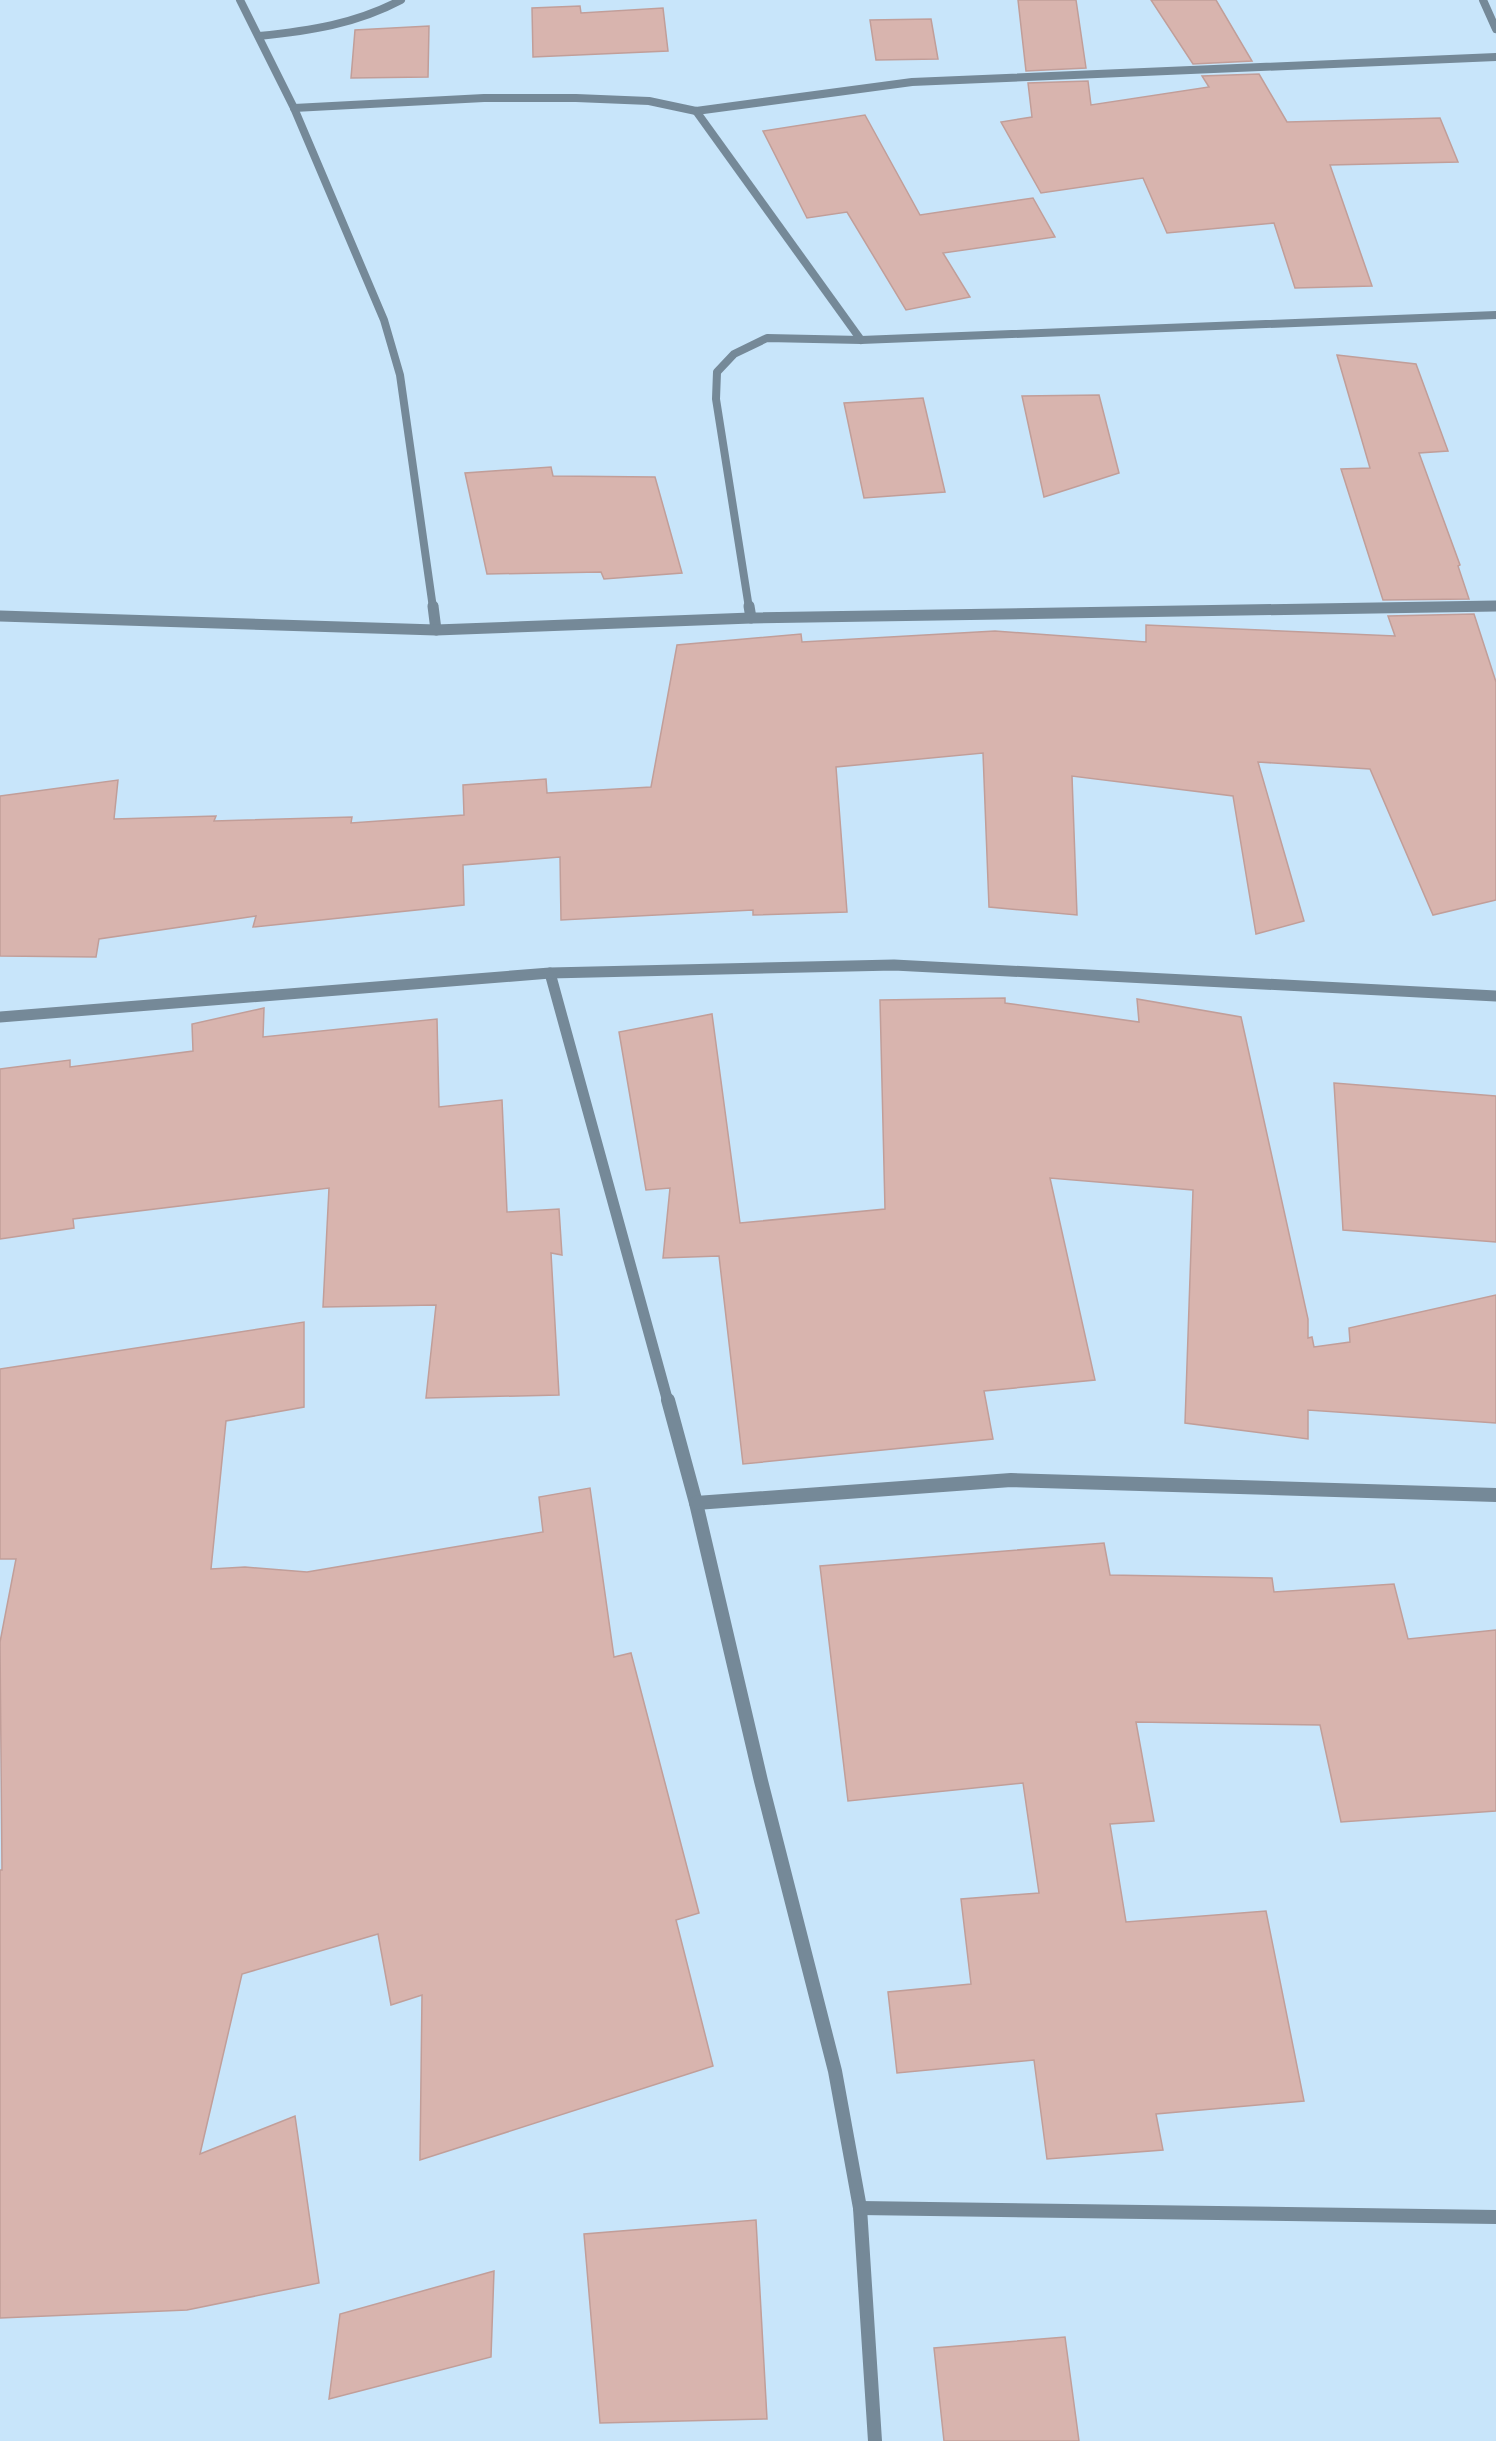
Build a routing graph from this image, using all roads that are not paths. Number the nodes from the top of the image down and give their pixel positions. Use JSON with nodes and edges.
{"nodes":[{"id":1,"x":240,"y":0,"type":"edge"},
{"id":2,"x":400,"y":0,"type":"edge"},
{"id":3,"x":1482,"y":0,"type":"edge"},
{"id":4,"x":1496,"y":29,"type":"edge"},
{"id":5,"x":260,"y":36,"type":"junction"},
{"id":6,"x":1496,"y":57,"type":"edge"},
{"id":7,"x":294,"y":108,"type":"junction"},
{"id":8,"x":696,"y":111,"type":"junction"},
{"id":9,"x":1496,"y":315,"type":"edge"},
{"id":10,"x":861,"y":340,"type":"junction"},
{"id":11,"x":1496,"y":606,"type":"edge"},
{"id":12,"x":0,"y":616,"type":"edge"},
{"id":13,"x":751,"y":618,"type":"junction"},
{"id":14,"x":436,"y":630,"type":"junction"},
{"id":15,"x":550,"y":973,"type":"junction"},
{"id":16,"x":1496,"y":996,"type":"edge"},
{"id":17,"x":0,"y":1017,"type":"edge"},
{"id":18,"x":1496,"y":1495,"type":"edge"},
{"id":19,"x":696,"y":1503,"type":"junction"},
{"id":20,"x":860,"y":2208,"type":"junction"},
{"id":21,"x":1496,"y":2217,"type":"edge"},
{"id":22,"x":875,"y":2441,"type":"edge"}],
"edges":[{"from":1,"to":5,"type":"street"},
{"from":2,"to":5,"type":"street"},
{"from":3,"to":4,"type":"street"},
{"from":5,"to":7,"type":"street"},
{"from":6,"to":8,"type":"street"},
{"from":7,"to":8,"type":"street"},
{"from":7,"to":14,"type":"street"},
{"from":8,"to":10,"type":"street"},
{"from":9,"to":10,"type":"street"},
{"from":10,"to":13,"type":"street"},
{"from":11,"to":13,"type":"street"},
{"from":12,"to":14,"type":"street"},
{"from":13,"to":14,"type":"street"},
{"from":15,"to":16,"type":"street"},
{"from":15,"to":17,"type":"street"},
{"from":15,"to":19,"type":"street"},
{"from":18,"to":19,"type":"street"},
{"from":19,"to":20,"type":"street"},
{"from":20,"to":21,"type":"street"},
{"from":20,"to":22,"type":"street"}]}
